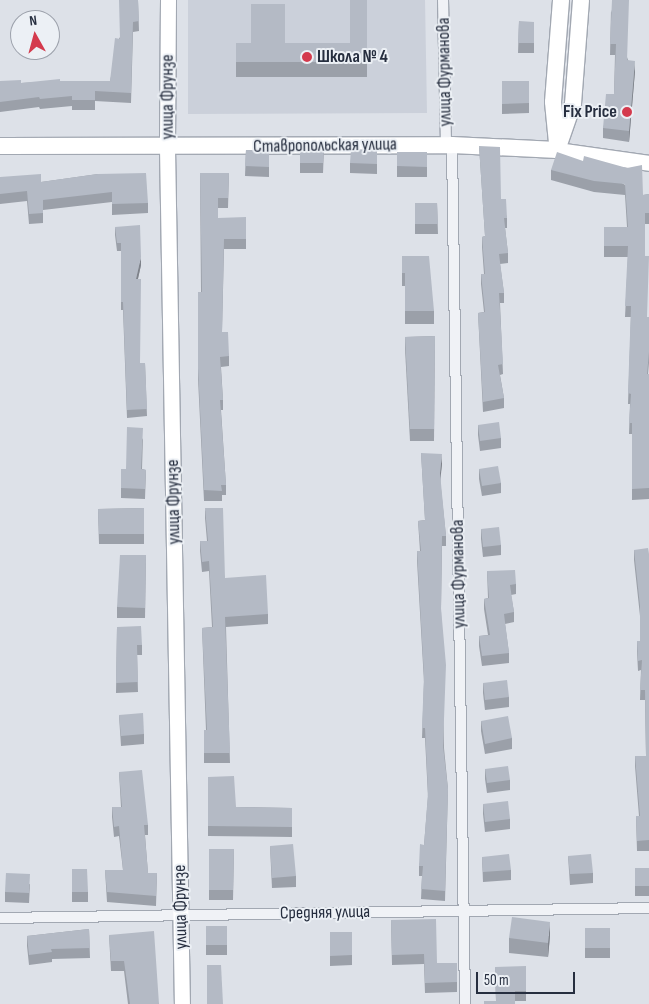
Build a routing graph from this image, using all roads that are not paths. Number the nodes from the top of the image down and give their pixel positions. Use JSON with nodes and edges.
{"nodes":[{"id":1,"x":168,"y":0,"type":"edge"},
{"id":2,"x":443,"y":0,"type":"edge"},
{"id":3,"x":561,"y":0,"type":"edge"},
{"id":4,"x":581,"y":0,"type":"edge"},
{"id":5,"x":449,"y":145,"type":"junction"},
{"id":6,"x":0,"y":146,"type":"edge"},
{"id":7,"x":167,"y":148,"type":"junction"},
{"id":8,"x":557,"y":150,"type":"junction"},
{"id":9,"x":649,"y":163,"type":"edge"},
{"id":10,"x":649,"y":908,"type":"edge"},
{"id":11,"x":465,"y":910,"type":"junction"},
{"id":12,"x":181,"y":917,"type":"junction"},
{"id":13,"x":0,"y":918,"type":"edge"},
{"id":14,"x":182,"y":1004,"type":"edge"},
{"id":15,"x":465,"y":1004,"type":"edge"}],
"edges":[{"from":1,"to":7,"type":"street","name":"улица Фрунзе"},
{"from":2,"to":5,"type":"street","name":"улица Фурманова"},
{"from":3,"to":8,"type":"main road"},
{"from":4,"to":8,"type":"main road"},
{"from":5,"to":7,"type":"main road","name":"Ставропольская улица"},
{"from":5,"to":8,"type":"main road","name":"Ставропольская улица"},
{"from":5,"to":11,"type":"street","name":"улица Фурманова"},
{"from":6,"to":7,"type":"main road","name":"Ставропольская улица"},
{"from":7,"to":12,"type":"street","name":"улица Фрунзе"},
{"from":8,"to":9,"type":"street","name":"Ставропольская улица"},
{"from":10,"to":11,"type":"street","name":"Средняя улица"},
{"from":11,"to":12,"type":"street","name":"Средняя улица"},
{"from":11,"to":15,"type":"street","name":"улица Фурманова"},
{"from":12,"to":13,"type":"street","name":"Средняя улица"},
{"from":12,"to":14,"type":"street","name":"улица Фрунзе"}]}
